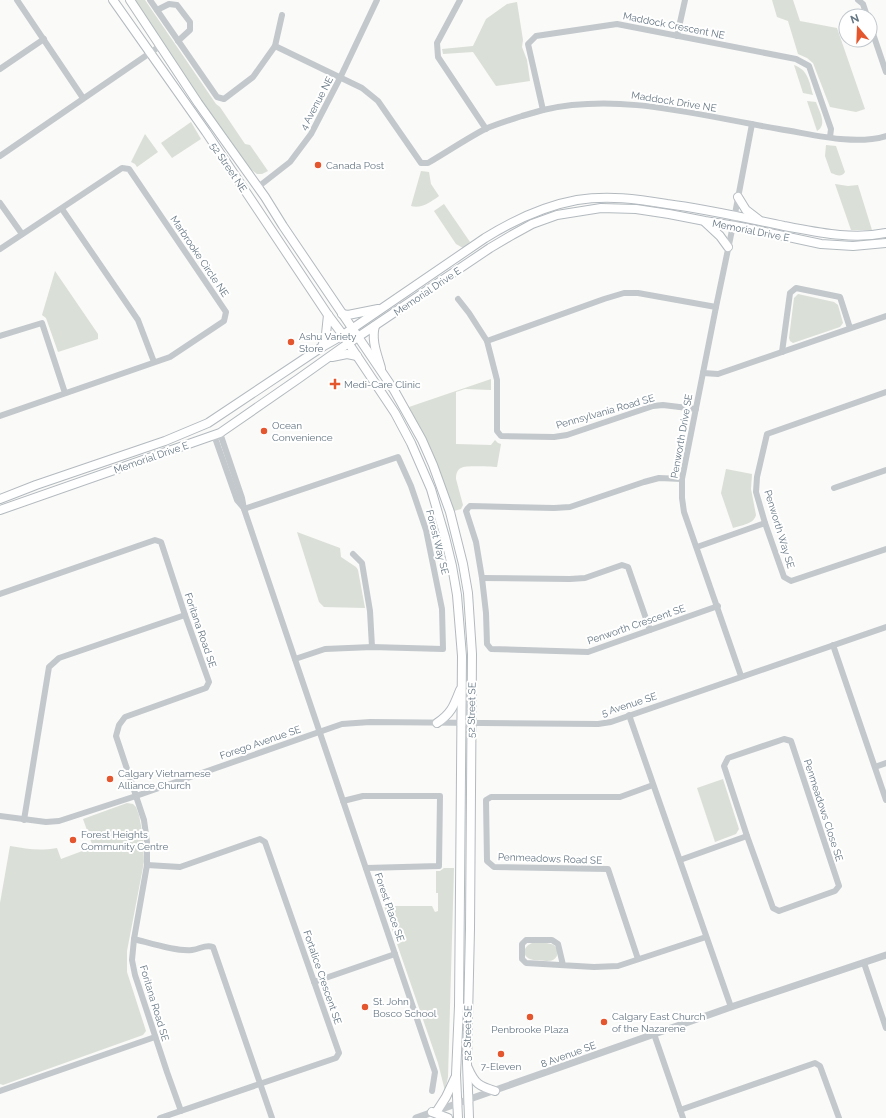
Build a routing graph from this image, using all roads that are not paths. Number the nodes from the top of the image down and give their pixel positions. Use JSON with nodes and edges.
{"nodes":[{"id":1,"x":17,"y":0,"type":"edge"},
{"id":2,"x":113,"y":0,"type":"edge"},
{"id":3,"x":130,"y":0,"type":"edge"},
{"id":4,"x":150,"y":0,"type":"edge"},
{"id":5,"x":377,"y":0,"type":"edge"},
{"id":6,"x":460,"y":0,"type":"edge"},
{"id":7,"x":685,"y":0,"type":"edge"},
{"id":8,"x":858,"y":0,"type":"edge"},
{"id":9,"x":864,"y":8,"type":"edge"},
{"id":10,"x":157,"y":10,"type":"junction"},
{"id":11,"x":282,"y":15,"type":"dead end"},
{"id":12,"x":677,"y":36,"type":"junction"},
{"id":13,"x":44,"y":39,"type":"junction"},
{"id":14,"x":178,"y":41,"type":"junction"},
{"id":15,"x":160,"y":46,"type":"junction"},
{"id":16,"x":275,"y":46,"type":"junction"},
{"id":17,"x":878,"y":48,"type":"edge"},
{"id":18,"x":150,"y":53,"type":"junction"},
{"id":19,"x":0,"y":69,"type":"edge"},
{"id":20,"x":886,"y":72,"type":"edge"},
{"id":21,"x":340,"y":78,"type":"junction"},
{"id":22,"x":83,"y":98,"type":"junction"},
{"id":23,"x":543,"y":110,"type":"junction"},
{"id":24,"x":752,"y":124,"type":"junction"},
{"id":25,"x":486,"y":129,"type":"junction"},
{"id":26,"x":886,"y":136,"type":"edge"},
{"id":27,"x":830,"y":137,"type":"junction"},
{"id":28,"x":0,"y":156,"type":"edge"},
{"id":29,"x":258,"y":187,"type":"junction"},
{"id":30,"x":247,"y":194,"type":"junction"},
{"id":31,"x":738,"y":197,"type":"junction"},
{"id":32,"x":0,"y":204,"type":"edge"},
{"id":33,"x":62,"y":209,"type":"junction"},
{"id":34,"x":734,"y":216,"type":"junction"},
{"id":35,"x":705,"y":221,"type":"junction"},
{"id":36,"x":761,"y":221,"type":"junction"},
{"id":37,"x":733,"y":226,"type":"junction"},
{"id":38,"x":886,"y":233,"type":"edge"},
{"id":39,"x":22,"y":234,"type":"junction"},
{"id":40,"x":886,"y":243,"type":"edge"},
{"id":41,"x":728,"y":247,"type":"junction"},
{"id":42,"x":0,"y":249,"type":"edge"},
{"id":43,"x":458,"y":299,"type":"dead end"},
{"id":44,"x":716,"y":307,"type":"junction"},
{"id":45,"x":381,"y":309,"type":"junction"},
{"id":46,"x":342,"y":314,"type":"junction"},
{"id":47,"x":328,"y":315,"type":"junction"},
{"id":48,"x":886,"y":316,"type":"edge"},
{"id":49,"x":375,"y":326,"type":"junction"},
{"id":50,"x":850,"y":328,"type":"junction"},
{"id":51,"x":352,"y":329,"type":"junction"},
{"id":52,"x":343,"y":335,"type":"junction"},
{"id":53,"x":0,"y":336,"type":"edge"},
{"id":54,"x":357,"y":338,"type":"junction"},
{"id":55,"x":487,"y":341,"type":"junction"},
{"id":56,"x":348,"y":344,"type":"junction"},
{"id":57,"x":322,"y":347,"type":"junction"},
{"id":58,"x":782,"y":352,"type":"junction"},
{"id":59,"x":356,"y":356,"type":"junction"},
{"id":60,"x":327,"y":358,"type":"junction"},
{"id":61,"x":154,"y":362,"type":"junction"},
{"id":62,"x":382,"y":373,"type":"junction"},
{"id":63,"x":703,"y":373,"type":"junction"},
{"id":64,"x":886,"y":392,"type":"edge"},
{"id":65,"x":65,"y":393,"type":"junction"},
{"id":66,"x":696,"y":410,"type":"junction"},
{"id":67,"x":0,"y":416,"type":"edge"},
{"id":68,"x":217,"y":434,"type":"junction"},
{"id":69,"x":886,"y":470,"type":"edge"},
{"id":70,"x":682,"y":479,"type":"junction"},
{"id":71,"x":834,"y":488,"type":"dead end"},
{"id":72,"x":0,"y":500,"type":"edge"},
{"id":73,"x":244,"y":509,"type":"junction"},
{"id":74,"x":0,"y":510,"type":"edge"},
{"id":75,"x":765,"y":523,"type":"junction"},
{"id":76,"x":697,"y":547,"type":"junction"},
{"id":77,"x":886,"y":548,"type":"edge"},
{"id":78,"x":354,"y":554,"type":"dead end"},
{"id":79,"x":482,"y":578,"type":"junction"},
{"id":80,"x":0,"y":594,"type":"edge"},
{"id":81,"x":718,"y":606,"type":"junction"},
{"id":82,"x":185,"y":615,"type":"junction"},
{"id":83,"x":886,"y":626,"type":"edge"},
{"id":84,"x":650,"y":630,"type":"junction"},
{"id":85,"x":833,"y":645,"type":"junction"},
{"id":86,"x":372,"y":647,"type":"junction"},
{"id":87,"x":295,"y":659,"type":"junction"},
{"id":88,"x":741,"y":676,"type":"junction"},
{"id":89,"x":462,"y":685,"type":"junction"},
{"id":90,"x":629,"y":715,"type":"junction"},
{"id":91,"x":437,"y":723,"type":"junction"},
{"id":92,"x":462,"y":723,"type":"junction"},
{"id":93,"x":471,"y":723,"type":"junction"},
{"id":94,"x":319,"y":732,"type":"junction"},
{"id":95,"x":886,"y":763,"type":"edge"},
{"id":96,"x":875,"y":767,"type":"junction"},
{"id":97,"x":653,"y":785,"type":"junction"},
{"id":98,"x":136,"y":796,"type":"junction"},
{"id":99,"x":886,"y":800,"type":"edge"},
{"id":100,"x":343,"y":801,"type":"junction"},
{"id":101,"x":0,"y":816,"type":"edge"},
{"id":102,"x":24,"y":820,"type":"junction"},
{"id":103,"x":747,"y":836,"type":"junction"},
{"id":104,"x":680,"y":860,"type":"junction"},
{"id":105,"x":147,"y":865,"type":"junction"},
{"id":106,"x":366,"y":868,"type":"junction"},
{"id":107,"x":706,"y":937,"type":"junction"},
{"id":108,"x":134,"y":939,"type":"junction"},
{"id":109,"x":395,"y":954,"type":"junction"},
{"id":110,"x":886,"y":955,"type":"edge"},
{"id":111,"x":638,"y":959,"type":"junction"},
{"id":112,"x":864,"y":963,"type":"junction"},
{"id":113,"x":563,"y":965,"type":"junction"},
{"id":114,"x":314,"y":982,"type":"junction"},
{"id":115,"x":731,"y":1007,"type":"junction"},
{"id":116,"x":886,"y":1028,"type":"edge"},
{"id":117,"x":654,"y":1034,"type":"junction"},
{"id":118,"x":155,"y":1037,"type":"junction"},
{"id":119,"x":467,"y":1063,"type":"junction"},
{"id":120,"x":456,"y":1075,"type":"junction"},
{"id":121,"x":260,"y":1084,"type":"junction"},
{"id":122,"x":495,"y":1090,"type":"junction"},
{"id":123,"x":0,"y":1091,"type":"edge"},
{"id":124,"x":432,"y":1091,"type":"dead end"},
{"id":125,"x":468,"y":1100,"type":"junction"},
{"id":126,"x":457,"y":1104,"type":"junction"},
{"id":127,"x":680,"y":1110,"type":"junction"},
{"id":128,"x":181,"y":1111,"type":"junction"},
{"id":129,"x":435,"y":1112,"type":"junction"},
{"id":130,"x":160,"y":1118,"type":"edge"},
{"id":131,"x":272,"y":1118,"type":"edge"},
{"id":132,"x":416,"y":1118,"type":"edge"},
{"id":133,"x":448,"y":1118,"type":"edge"},
{"id":134,"x":458,"y":1118,"type":"edge"},
{"id":135,"x":469,"y":1118,"type":"edge"},
{"id":136,"x":683,"y":1118,"type":"edge"},
{"id":137,"x":839,"y":1118,"type":"edge"}],
"edges":[{"from":1,"to":13,"type":"street"},
{"from":2,"to":18,"type":"main road","name":"52 Street NE"},
{"from":3,"to":15,"type":"main road","name":"52 Street NE"},
{"from":4,"to":10,"type":"street"},
{"from":5,"to":21,"type":"street","name":"4 Avenue NE"},
{"from":6,"to":25,"type":"street"},
{"from":7,"to":12,"type":"street"},
{"from":8,"to":9,"type":"street"},
{"from":10,"to":14,"type":"street"},
{"from":10,"to":14,"type":"street"},
{"from":11,"to":16,"type":"street"},
{"from":12,"to":23,"type":"street","name":"Maddock Crescent NE"},
{"from":12,"to":27,"type":"street","name":"Maddock Crescent NE"},
{"from":13,"to":19,"type":"street"},
{"from":13,"to":22,"type":"street"},
{"from":14,"to":16,"type":"street"},
{"from":15,"to":18,"type":"street"},
{"from":15,"to":29,"type":"main road","name":"52 Street NE"},
{"from":16,"to":21,"type":"street"},
{"from":17,"to":20,"type":"street"},
{"from":18,"to":22,"type":"street"},
{"from":18,"to":30,"type":"main road","name":"52 Street NE"},
{"from":21,"to":25,"type":"street","name":"Maddock Drive NE"},
{"from":21,"to":29,"type":"street","name":"4 Avenue NE"},
{"from":22,"to":28,"type":"street"},
{"from":23,"to":24,"type":"street","name":"Maddock Drive NE"},
{"from":23,"to":25,"type":"street","name":"Maddock Drive NE"},
{"from":24,"to":27,"type":"street","name":"Maddock Drive NE"},
{"from":24,"to":31,"type":"street","name":"Penworth Drive SE"},
{"from":26,"to":27,"type":"street","name":"Maddock Drive NE"},
{"from":29,"to":30,"type":"street","name":"4 Avenue NE"},
{"from":29,"to":46,"type":"main road","name":"52 Street NE"},
{"from":30,"to":47,"type":"main road","name":"52 Street NE"},
{"from":31,"to":34,"type":"street","name":"Penworth Drive SE"},
{"from":31,"to":36,"type":"main road"},
{"from":32,"to":39,"type":"street"},
{"from":33,"to":39,"type":"street","name":"Marbrooke Circle NE"},
{"from":33,"to":61,"type":"street"},
{"from":33,"to":61,"type":"street","name":"Marbrooke Circle NE"},
{"from":34,"to":36,"type":"main road","name":"Memorial Drive E"},
{"from":34,"to":37,"type":"street","name":"Penworth Drive SE"},
{"from":34,"to":45,"type":"main road","name":"Memorial Drive E"},
{"from":35,"to":37,"type":"main road","name":"Memorial Drive E"},
{"from":35,"to":41,"type":"main road"},
{"from":35,"to":49,"type":"main road","name":"Memorial Drive E"},
{"from":36,"to":38,"type":"main road","name":"Memorial Drive E"},
{"from":37,"to":40,"type":"main road","name":"Memorial Drive E"},
{"from":37,"to":41,"type":"street","name":"Penworth Drive SE"},
{"from":39,"to":42,"type":"street","name":"Marbrooke Circle NE"},
{"from":41,"to":44,"type":"street","name":"Penworth Drive SE"},
{"from":43,"to":55,"type":"street","name":"Pennsylvania Road SE"},
{"from":44,"to":55,"type":"street"},
{"from":44,"to":63,"type":"street","name":"Penworth Drive SE"},
{"from":45,"to":46,"type":"main road"},
{"from":45,"to":51,"type":"main road","name":"Memorial Drive E"},
{"from":46,"to":51,"type":"main road","name":"52 Street NE"},
{"from":47,"to":52,"type":"main road","name":"52 Street NE"},
{"from":47,"to":57,"type":"main road"},
{"from":48,"to":50,"type":"street"},
{"from":49,"to":54,"type":"main road","name":"Memorial Drive E"},
{"from":49,"to":62,"type":"main road"},
{"from":50,"to":58,"type":"street"},
{"from":50,"to":58,"type":"street"},
{"from":51,"to":52,"type":"main road","name":"Memorial Drive E"},
{"from":51,"to":54,"type":"main road","name":"52 Street SE"},
{"from":52,"to":56,"type":"main road","name":"52 Street SE"},
{"from":52,"to":57,"type":"main road","name":"Memorial Drive E"},
{"from":53,"to":65,"type":"street"},
{"from":54,"to":56,"type":"main road","name":"Memorial Drive E"},
{"from":54,"to":62,"type":"main road","name":"52 Street SE"},
{"from":55,"to":66,"type":"street","name":"Pennsylvania Road SE"},
{"from":56,"to":59,"type":"main road","name":"52 Street SE"},
{"from":56,"to":60,"type":"main road","name":"Memorial Drive E"},
{"from":57,"to":72,"type":"main road","name":"Memorial Drive E"},
{"from":58,"to":63,"type":"street"},
{"from":59,"to":60,"type":"main road"},
{"from":59,"to":89,"type":"main road","name":"52 Street SE"},
{"from":60,"to":68,"type":"main road","name":"Memorial Drive E"},
{"from":61,"to":65,"type":"street","name":"Marbrooke Circle NE"},
{"from":62,"to":93,"type":"main road","name":"52 Street SE"},
{"from":63,"to":66,"type":"street","name":"Penworth Drive SE"},
{"from":64,"to":75,"type":"street","name":"Penworth Way SE"},
{"from":65,"to":67,"type":"street","name":"Marbrooke Circle NE"},
{"from":66,"to":70,"type":"street","name":"Penworth Drive SE"},
{"from":68,"to":73,"type":"street","name":"Forest Place SE"},
{"from":68,"to":74,"type":"main road","name":"Memorial Drive E"},
{"from":69,"to":71,"type":"street"},
{"from":70,"to":76,"type":"street","name":"Penworth Drive SE"},
{"from":70,"to":79,"type":"street","name":"Penworth Crescent SE"},
{"from":73,"to":86,"type":"street","name":"Forest Way SE"},
{"from":73,"to":87,"type":"street","name":"Forest Place SE"},
{"from":75,"to":76,"type":"street"},
{"from":75,"to":77,"type":"street","name":"Penworth Way SE"},
{"from":76,"to":81,"type":"street","name":"Penworth Drive SE"},
{"from":78,"to":86,"type":"street"},
{"from":79,"to":84,"type":"street"},
{"from":79,"to":84,"type":"street","name":"Penworth Crescent SE"},
{"from":80,"to":82,"type":"street","name":"Foritana Road SE"},
{"from":81,"to":84,"type":"street","name":"Penworth Crescent SE"},
{"from":81,"to":88,"type":"street","name":"Penworth Drive SE"},
{"from":82,"to":98,"type":"street","name":"Foritana Road SE"},
{"from":82,"to":102,"type":"street"},
{"from":83,"to":85,"type":"street","name":"5 Avenue SE"},
{"from":85,"to":88,"type":"street","name":"5 Avenue SE"},
{"from":85,"to":96,"type":"street"},
{"from":86,"to":87,"type":"street","name":"Forest Way SE"},
{"from":87,"to":94,"type":"street","name":"Forest Place SE"},
{"from":88,"to":90,"type":"street","name":"5 Avenue SE"},
{"from":89,"to":91,"type":"main road"},
{"from":89,"to":92,"type":"main road","name":"52 Street SE"},
{"from":90,"to":93,"type":"street","name":"5 Avenue SE"},
{"from":90,"to":97,"type":"street"},
{"from":91,"to":92,"type":"street","name":"5 Avenue SE"},
{"from":91,"to":94,"type":"street","name":"5 Avenue SE"},
{"from":92,"to":93,"type":"street","name":"5 Avenue SE"},
{"from":92,"to":120,"type":"main road","name":"52 Street SE"},
{"from":93,"to":119,"type":"main road","name":"52 Street SE"},
{"from":94,"to":98,"type":"street","name":"Forego Avenue SE"},
{"from":94,"to":100,"type":"street","name":"Forest Place SE"},
{"from":95,"to":96,"type":"street"},
{"from":96,"to":99,"type":"street"},
{"from":97,"to":104,"type":"street"},
{"from":97,"to":111,"type":"street","name":"Penmeadows Road SE"},
{"from":98,"to":102,"type":"street","name":"Forego Avenue SE"},
{"from":98,"to":105,"type":"street","name":"Foritana Road SE"},
{"from":100,"to":106,"type":"street","name":"Forest Place SE"},
{"from":100,"to":106,"type":"street"},
{"from":101,"to":102,"type":"street","name":"Forego Avenue SE"},
{"from":103,"to":103,"type":"street","name":"Penmeadows Close SE"},
{"from":103,"to":104,"type":"street"},
{"from":104,"to":107,"type":"street"},
{"from":105,"to":108,"type":"street","name":"Foritana Road SE"},
{"from":105,"to":114,"type":"street","name":"Fortalice Crescent SE"},
{"from":106,"to":109,"type":"street","name":"Forest Place SE"},
{"from":107,"to":111,"type":"street"},
{"from":107,"to":115,"type":"street"},
{"from":108,"to":118,"type":"street","name":"Foritana Road SE"},
{"from":108,"to":121,"type":"street"},
{"from":109,"to":114,"type":"street"},
{"from":109,"to":124,"type":"street","name":"Forest Place SE"},
{"from":110,"to":112,"type":"street","name":"8 Avenue SE"},
{"from":111,"to":113,"type":"street"},
{"from":112,"to":115,"type":"street","name":"8 Avenue SE"},
{"from":112,"to":116,"type":"street"},
{"from":113,"to":113,"type":"street"},
{"from":114,"to":121,"type":"street","name":"Fortalice Crescent SE"},
{"from":115,"to":117,"type":"street","name":"8 Avenue SE"},
{"from":117,"to":122,"type":"street","name":"8 Avenue SE"},
{"from":117,"to":127,"type":"street"},
{"from":118,"to":123,"type":"street"},
{"from":118,"to":128,"type":"street","name":"Foritana Road SE"},
{"from":119,"to":122,"type":"main road"},
{"from":119,"to":125,"type":"main road","name":"52 Street SE"},
{"from":120,"to":126,"type":"main road","name":"52 Street SE"},
{"from":120,"to":129,"type":"main road"},
{"from":121,"to":128,"type":"street","name":"Fortalice Crescent SE"},
{"from":121,"to":131,"type":"street"},
{"from":122,"to":125,"type":"street","name":"8 Avenue SE"},
{"from":125,"to":126,"type":"street","name":"8 Avenue SE"},
{"from":125,"to":135,"type":"main road","name":"52 Street SE"},
{"from":126,"to":129,"type":"street","name":"8 Avenue SE"},
{"from":126,"to":134,"type":"main road","name":"52 Street SE"},
{"from":127,"to":136,"type":"street"},
{"from":127,"to":137,"type":"street"},
{"from":128,"to":130,"type":"street","name":"Fortalice Crescent SE"},
{"from":129,"to":132,"type":"street","name":"8 Avenue SE"},
{"from":129,"to":133,"type":"main road"}]}
